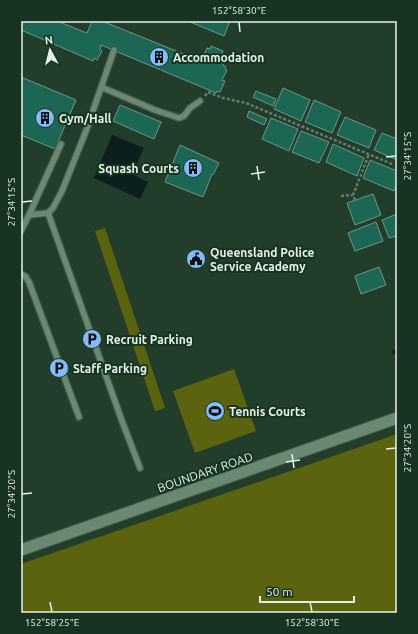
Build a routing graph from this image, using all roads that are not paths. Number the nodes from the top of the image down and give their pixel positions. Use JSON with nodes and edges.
{"nodes":[{"id":1,"x":114,"y":50,"type":"dead end"},
{"id":2,"x":101,"y":87,"type":"junction"},
{"id":3,"x":200,"y":101,"type":"dead end"},
{"id":4,"x":61,"y":144,"type":"dead end"},
{"id":5,"x":48,"y":213,"type":"junction"},
{"id":6,"x":29,"y":215,"type":"junction"},
{"id":7,"x":21,"y":231,"type":"edge"},
{"id":8,"x":21,"y":274,"type":"edge"},
{"id":9,"x":79,"y":417,"type":"dead end"},
{"id":10,"x":397,"y":418,"type":"edge"},
{"id":11,"x":140,"y":468,"type":"dead end"},
{"id":12,"x":21,"y":550,"type":"edge"}],
"edges":[{"from":1,"to":2,"type":"lane"},
{"from":2,"to":3,"type":"lane"},
{"from":2,"to":5,"type":"lane"},
{"from":4,"to":6,"type":"lane"},
{"from":5,"to":6,"type":"lane"},
{"from":5,"to":11,"type":"lane"},
{"from":6,"to":7,"type":"lane"},
{"from":8,"to":9,"type":"lane"},
{"from":10,"to":12,"type":"street","name":"BOUNDARY ROAD"}]}
